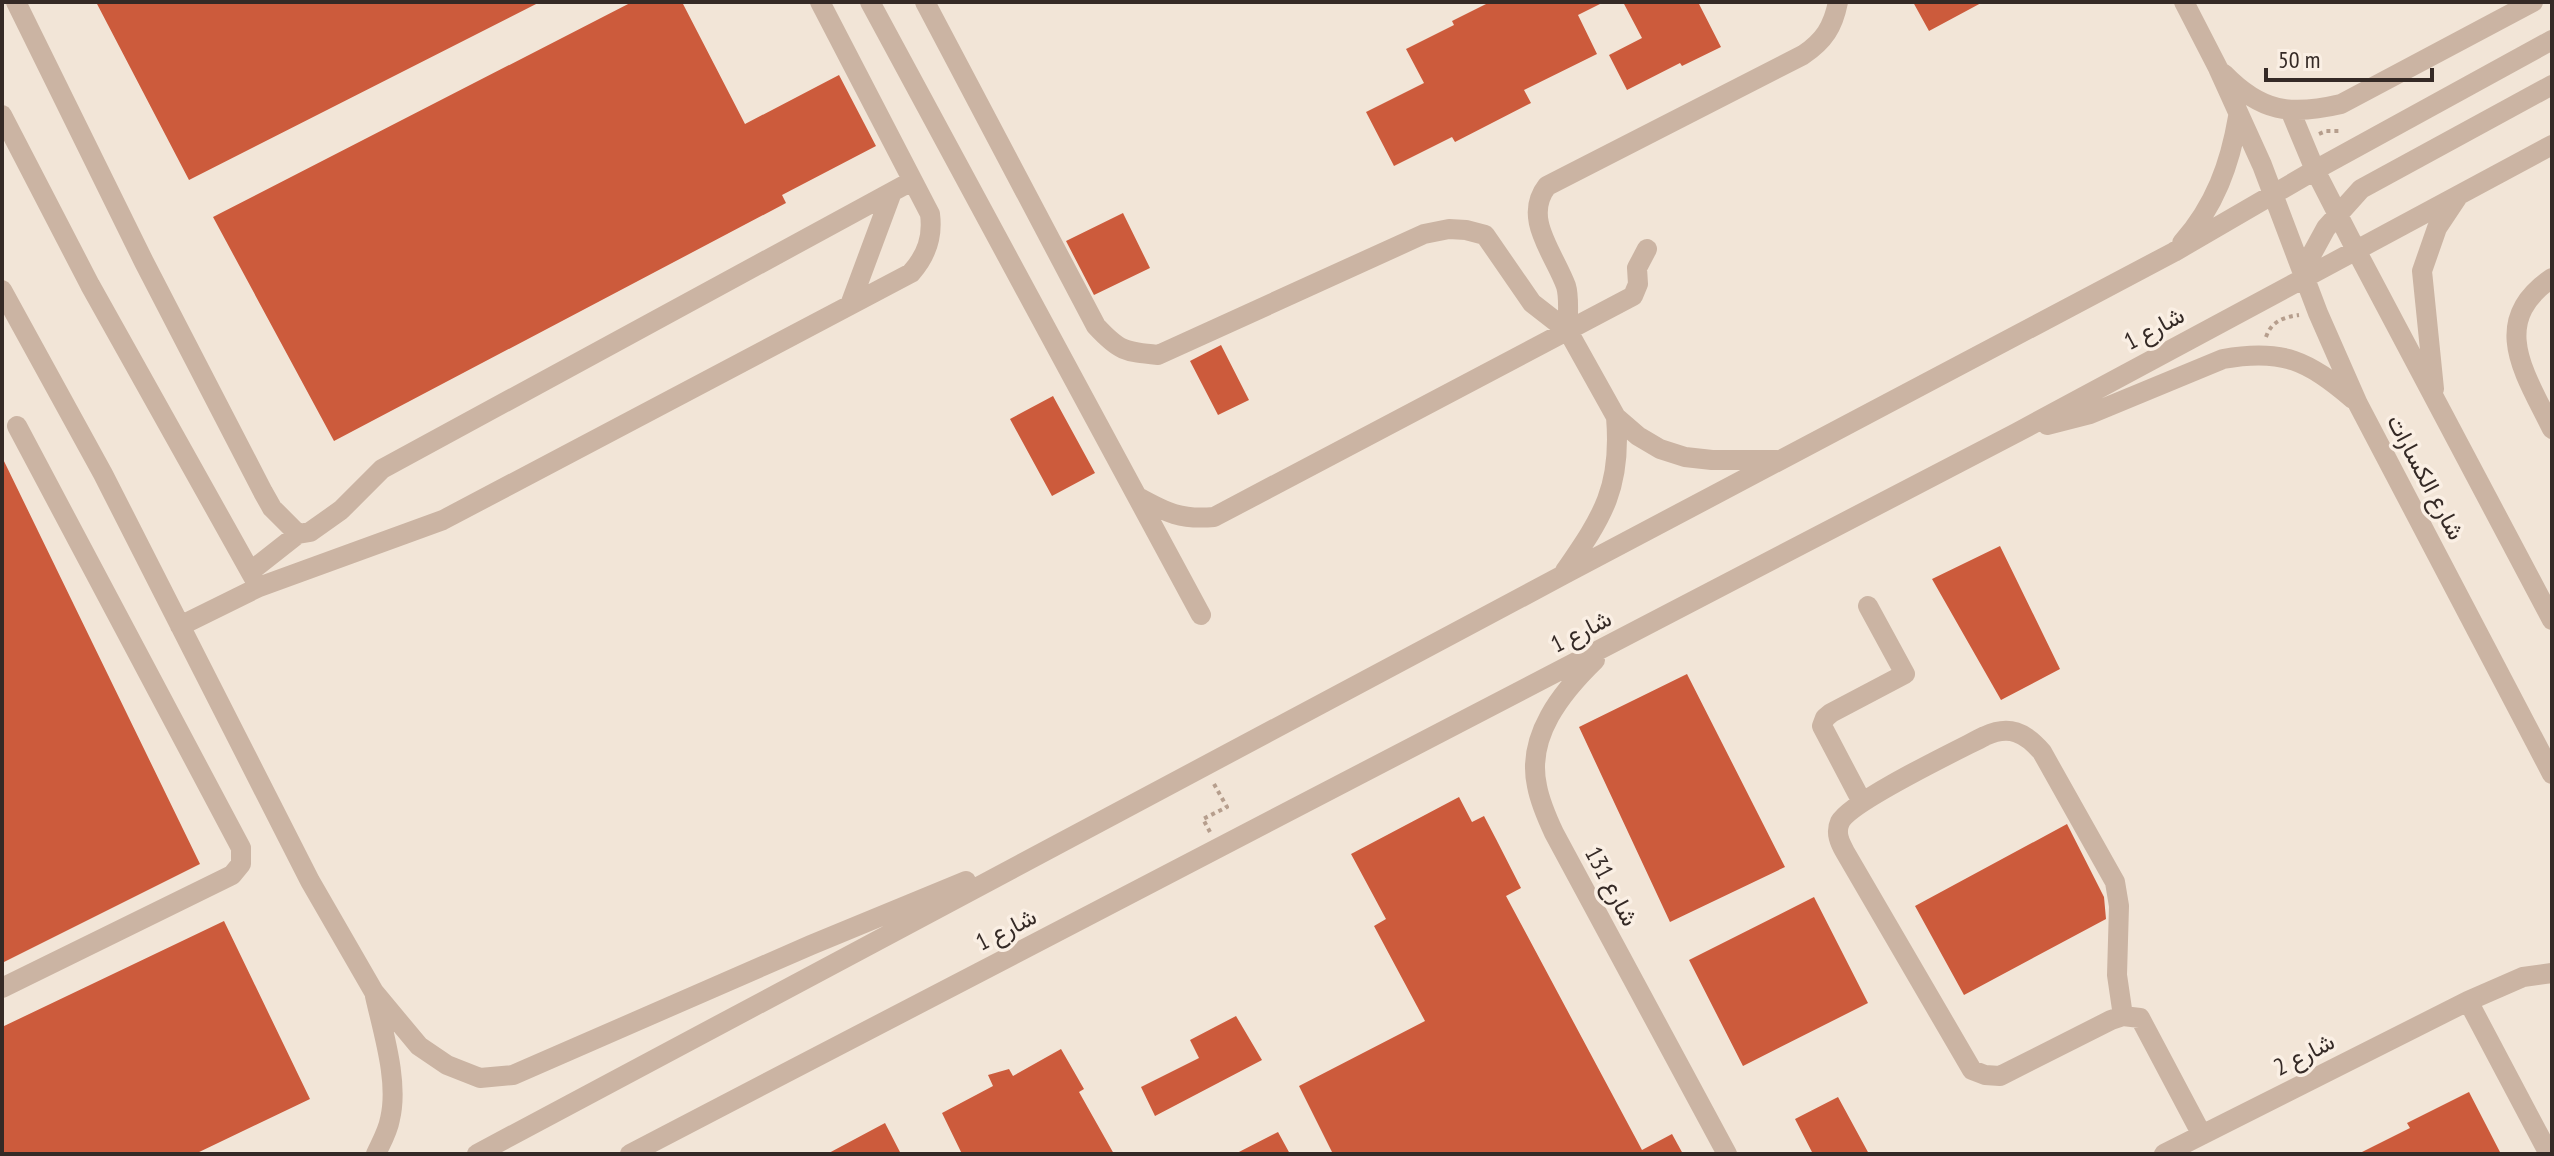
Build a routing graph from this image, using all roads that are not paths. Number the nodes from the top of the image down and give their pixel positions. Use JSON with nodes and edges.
{"nodes":[{"id":1,"x":16,"y":2,"type":"edge"},
{"id":2,"x":820,"y":2,"type":"edge"},
{"id":3,"x":870,"y":2,"type":"edge"},
{"id":4,"x":925,"y":2,"type":"edge"},
{"id":5,"x":1838,"y":2,"type":"edge"},
{"id":6,"x":2184,"y":2,"type":"edge"},
{"id":7,"x":2533,"y":2,"type":"edge"},
{"id":8,"x":2552,"y":40,"type":"edge"},
{"id":9,"x":2218,"y":68,"type":"junction"},
{"id":10,"x":2552,"y":85,"type":"edge"},
{"id":11,"x":2290,"y":110,"type":"junction"},
{"id":12,"x":2,"y":115,"type":"edge"},
{"id":13,"x":2238,"y":117,"type":"junction"},
{"id":14,"x":2552,"y":145,"type":"edge"},
{"id":15,"x":2315,"y":170,"type":"junction"},
{"id":16,"x":912,"y":181,"type":"junction"},
{"id":17,"x":892,"y":192,"type":"junction"},
{"id":18,"x":2274,"y":194,"type":"junction"},
{"id":19,"x":2460,"y":195,"type":"junction"},
{"id":20,"x":2338,"y":214,"type":"junction"},
{"id":21,"x":1647,"y":249,"type":"dead end"},
{"id":22,"x":2356,"y":250,"type":"junction"},
{"id":23,"x":2174,"y":252,"type":"junction"},
{"id":24,"x":2304,"y":276,"type":"junction"},
{"id":25,"x":2552,"y":278,"type":"edge"},
{"id":26,"x":2,"y":290,"type":"edge"},
{"id":27,"x":850,"y":305,"type":"junction"},
{"id":28,"x":1568,"y":331,"type":"junction"},
{"id":29,"x":2358,"y":404,"type":"junction"},
{"id":30,"x":2436,"y":405,"type":"junction"},
{"id":31,"x":1616,"y":417,"type":"junction"},
{"id":32,"x":17,"y":426,"type":"dead end"},
{"id":33,"x":2552,"y":429,"type":"edge"},
{"id":34,"x":2016,"y":433,"type":"junction"},
{"id":35,"x":1780,"y":460,"type":"junction"},
{"id":36,"x":1138,"y":497,"type":"junction"},
{"id":37,"x":298,"y":534,"type":"junction"},
{"id":38,"x":1563,"y":575,"type":"junction"},
{"id":39,"x":255,"y":579,"type":"junction"},
{"id":40,"x":1868,"y":606,"type":"dead end"},
{"id":41,"x":1201,"y":615,"type":"dead end"},
{"id":42,"x":2552,"y":620,"type":"edge"},
{"id":43,"x":180,"y":626,"type":"junction"},
{"id":44,"x":1610,"y":645,"type":"junction"},
{"id":45,"x":2552,"y":774,"type":"edge"},
{"id":46,"x":1862,"y":802,"type":"junction"},
{"id":47,"x":1077,"y":835,"type":"junction"},
{"id":48,"x":2552,"y":973,"type":"edge"},
{"id":49,"x":2,"y":988,"type":"edge"},
{"id":50,"x":374,"y":992,"type":"junction"},
{"id":51,"x":2468,"y":1001,"type":"junction"},
{"id":52,"x":2123,"y":1016,"type":"junction"},
{"id":53,"x":2202,"y":1135,"type":"junction"},
{"id":54,"x":376,"y":1154,"type":"edge"},
{"id":55,"x":477,"y":1154,"type":"edge"},
{"id":56,"x":630,"y":1154,"type":"edge"},
{"id":57,"x":1727,"y":1154,"type":"edge"},
{"id":58,"x":2164,"y":1154,"type":"edge"},
{"id":59,"x":2549,"y":1154,"type":"edge"}],
"edges":[{"from":1,"to":37,"type":"street"},
{"from":2,"to":16,"type":"street"},
{"from":3,"to":36,"type":"street"},
{"from":4,"to":28,"type":"street"},
{"from":5,"to":28,"type":"street"},
{"from":6,"to":9,"type":"street"},
{"from":7,"to":11,"type":"street"},
{"from":8,"to":15,"type":"street","name":"شارع 1"},
{"from":9,"to":11,"type":"street"},
{"from":9,"to":13,"type":"street"},
{"from":10,"to":20,"type":"street"},
{"from":11,"to":15,"type":"street","name":"شارع الكسارات"},
{"from":12,"to":39,"type":"street"},
{"from":13,"to":18,"type":"street"},
{"from":13,"to":23,"type":"street"},
{"from":14,"to":19,"type":"street","name":"شارع 1"},
{"from":15,"to":18,"type":"street","name":"شارع 1"},
{"from":15,"to":20,"type":"street","name":"شارع الكسارات"},
{"from":16,"to":17,"type":"street"},
{"from":16,"to":27,"type":"street"},
{"from":17,"to":27,"type":"street"},
{"from":17,"to":37,"type":"street"},
{"from":18,"to":23,"type":"street","name":"شارع 1"},
{"from":18,"to":24,"type":"street","name":"شارع الكسارات"},
{"from":19,"to":22,"type":"street","name":"شارع 1"},
{"from":19,"to":30,"type":"street"},
{"from":20,"to":22,"type":"street","name":"شارع الكسارات"},
{"from":20,"to":24,"type":"street"},
{"from":21,"to":28,"type":"street"},
{"from":22,"to":24,"type":"street","name":"شارع 1"},
{"from":22,"to":30,"type":"street","name":"شارع الكسارات"},
{"from":23,"to":35,"type":"street","name":"شارع 1"},
{"from":24,"to":29,"type":"street","name":"شارع الكسارات"},
{"from":24,"to":34,"type":"street","name":"شارع 1"},
{"from":25,"to":33,"type":"street"},
{"from":26,"to":43,"type":"street"},
{"from":27,"to":39,"type":"street"},
{"from":28,"to":31,"type":"street","name":"شارع 1"},
{"from":28,"to":36,"type":"street"},
{"from":29,"to":34,"type":"street"},
{"from":29,"to":45,"type":"street","name":"شارع الكسارات"},
{"from":30,"to":42,"type":"street","name":"شارع الكسارات"},
{"from":31,"to":35,"type":"street","name":"شارع 1"},
{"from":31,"to":38,"type":"street","name":"شارع 1"},
{"from":32,"to":49,"type":"street"},
{"from":34,"to":44,"type":"street","name":"شارع 1"},
{"from":35,"to":38,"type":"street","name":"شارع 1"},
{"from":36,"to":41,"type":"street"},
{"from":37,"to":39,"type":"street"},
{"from":38,"to":47,"type":"street","name":"شارع 1"},
{"from":39,"to":43,"type":"street"},
{"from":40,"to":46,"type":"street"},
{"from":43,"to":50,"type":"street"},
{"from":44,"to":56,"type":"street","name":"شارع 1"},
{"from":44,"to":57,"type":"street","name":"شارع 131"},
{"from":46,"to":52,"type":"street"},
{"from":46,"to":52,"type":"street"},
{"from":47,"to":50,"type":"street"},
{"from":47,"to":55,"type":"street","name":"شارع 1"},
{"from":48,"to":51,"type":"street"},
{"from":50,"to":54,"type":"street"},
{"from":51,"to":53,"type":"street","name":"شارع 2"},
{"from":51,"to":59,"type":"street"},
{"from":52,"to":53,"type":"street"},
{"from":53,"to":58,"type":"street","name":"شارع 2"}]}
